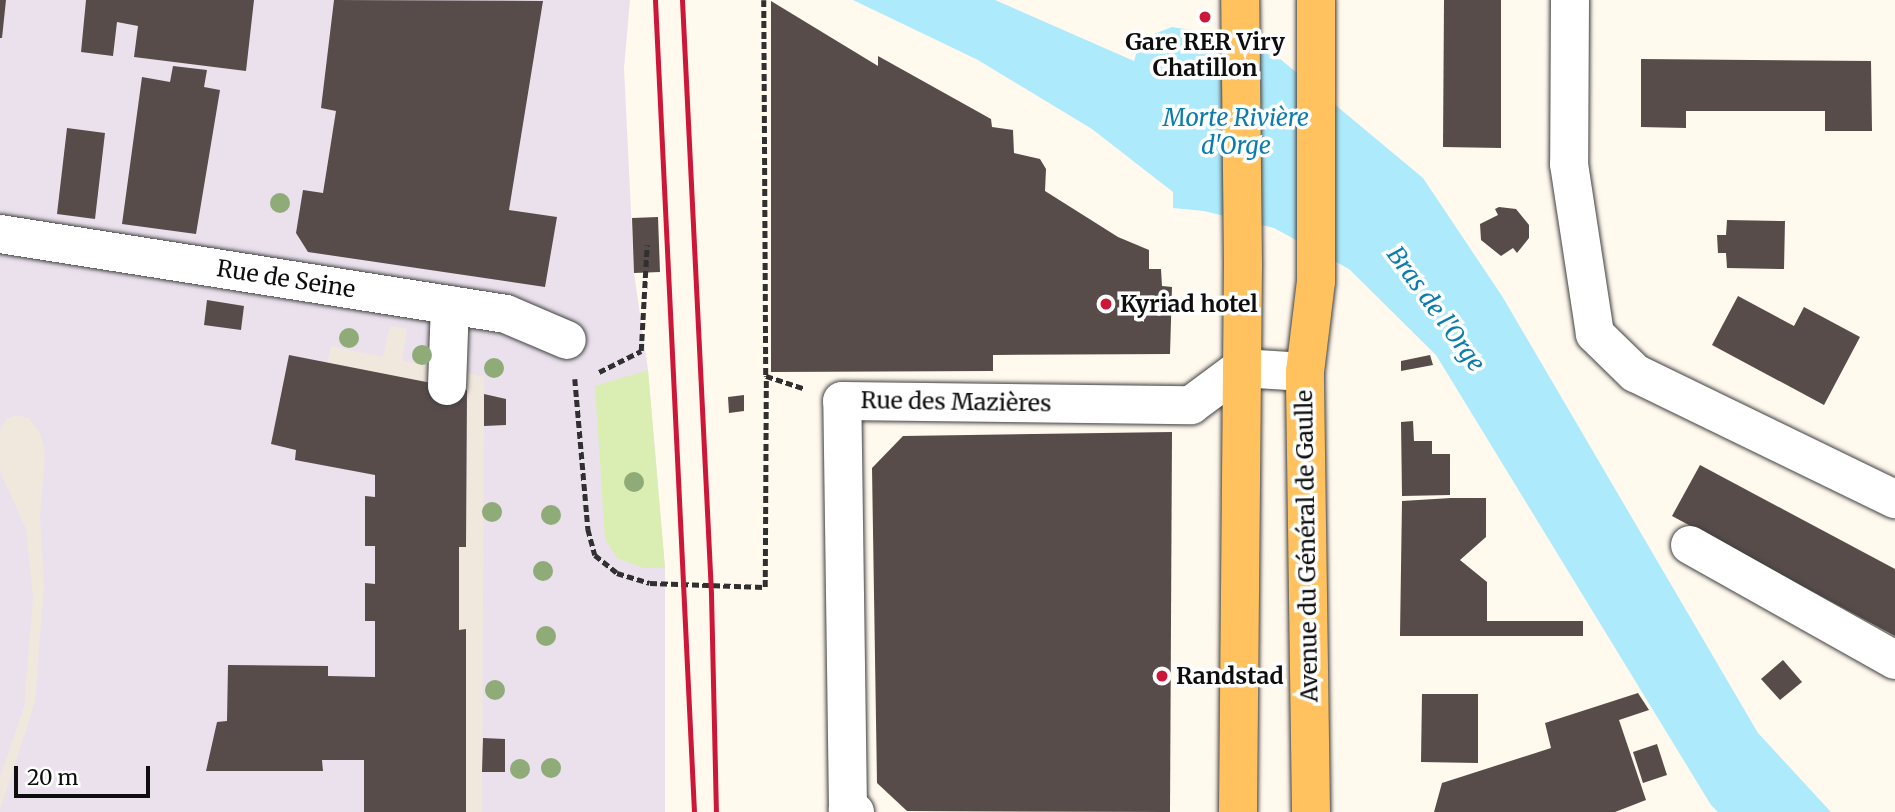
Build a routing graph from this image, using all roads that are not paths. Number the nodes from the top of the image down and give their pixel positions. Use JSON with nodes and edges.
{"nodes":[{"id":1,"x":1240,"y":0,"type":"edge"},
{"id":2,"x":1316,"y":0,"type":"edge"},
{"id":3,"x":1570,"y":0,"type":"edge"},
{"id":4,"x":0,"y":233,"type":"edge"},
{"id":5,"x":450,"y":305,"type":"junction"},
{"id":6,"x":567,"y":340,"type":"road end"},
{"id":7,"x":1241,"y":368,"type":"junction"},
{"id":8,"x":1305,"y":372,"type":"junction"},
{"id":9,"x":447,"y":386,"type":"dead end"},
{"id":10,"x":1895,"y":499,"type":"edge"},
{"id":11,"x":1690,"y":545,"type":"dead end"},
{"id":12,"x":1895,"y":660,"type":"edge"},
{"id":13,"x":855,"y":812,"type":"edge"},
{"id":14,"x":1238,"y":812,"type":"edge"},
{"id":15,"x":1311,"y":812,"type":"edge"}],
"edges":[{"from":1,"to":7,"type":"main road"},
{"from":2,"to":8,"type":"main road","name":"Avenue du Général de Gaulle"},
{"from":3,"to":10,"type":"street"},
{"from":4,"to":5,"type":"street","name":"Rue de Seine"},
{"from":5,"to":6,"type":"street","name":"Rue de Seine"},
{"from":5,"to":9,"type":"street"},
{"from":7,"to":8,"type":"street"},
{"from":7,"to":13,"type":"street","name":"Rue des Mazières"},
{"from":7,"to":14,"type":"main road"},
{"from":8,"to":15,"type":"main road","name":"Avenue du Général de Gaulle"},
{"from":11,"to":12,"type":"street"}]}
